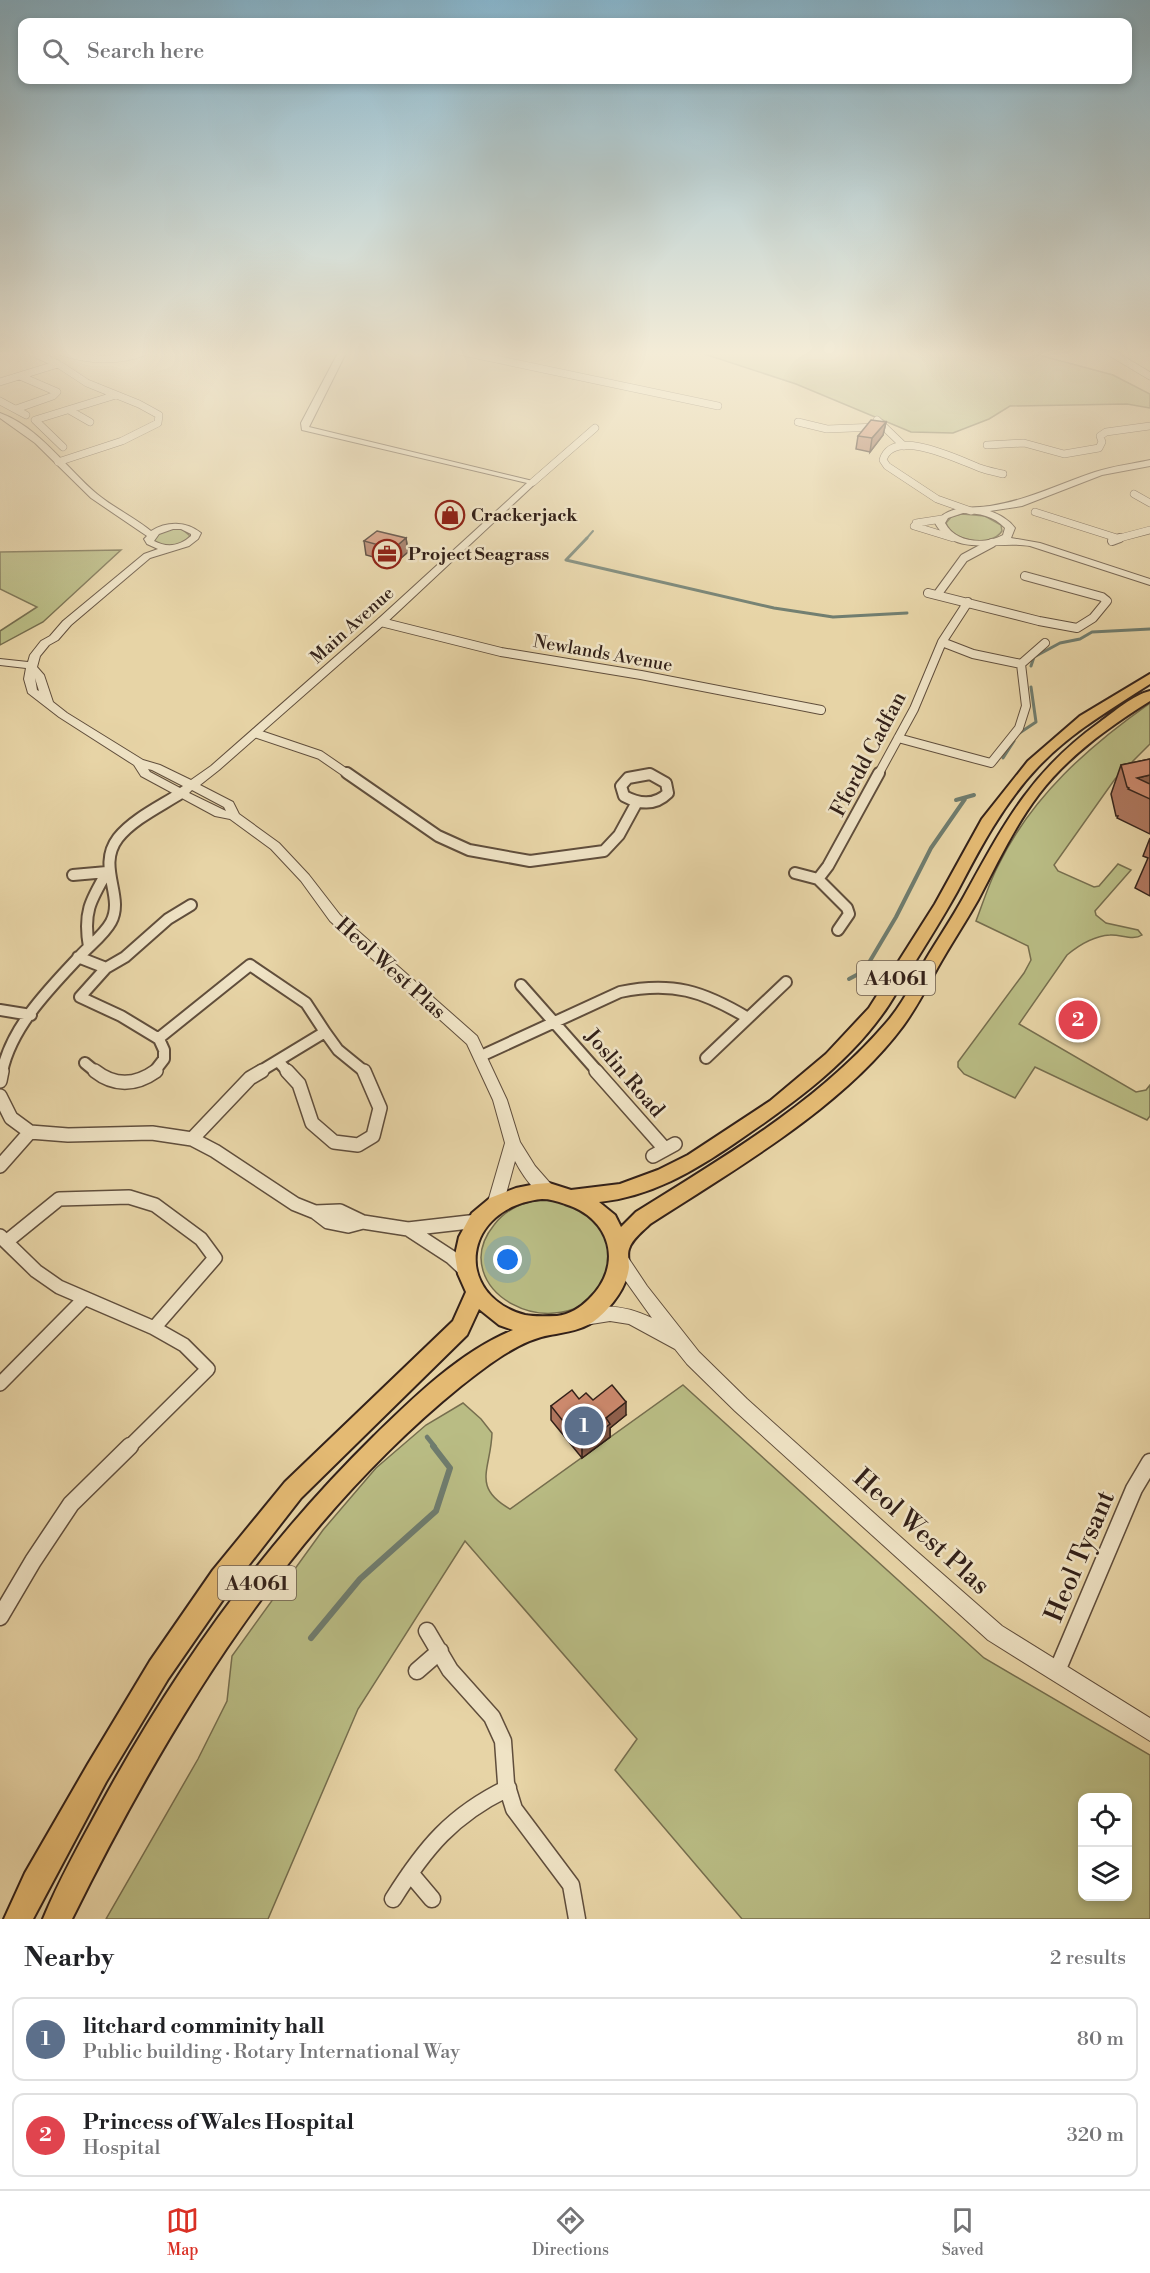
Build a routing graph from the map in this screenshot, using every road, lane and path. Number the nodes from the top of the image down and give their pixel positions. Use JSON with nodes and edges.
{"nodes":[{"id":1,"x":35,"y":441,"type":"edge"},
{"id":2,"x":56,"y":441,"type":"edge"},
{"id":3,"x":125,"y":441,"type":"edge"},
{"id":4,"x":358,"y":441,"type":"edge"},
{"id":5,"x":581,"y":441,"type":"edge"},
{"id":6,"x":899,"y":441,"type":"edge"},
{"id":7,"x":1102,"y":441,"type":"edge"},
{"id":8,"x":904,"y":446,"type":"junction"},
{"id":9,"x":993,"y":446,"type":"dead end"},
{"id":10,"x":63,"y":447,"type":"dead end"},
{"id":11,"x":58,"y":462,"type":"junction"},
{"id":12,"x":1150,"y":463,"type":"edge"},
{"id":13,"x":1002,"y":474,"type":"dead end"},
{"id":14,"x":533,"y":482,"type":"junction"},
{"id":15,"x":930,"y":495,"type":"junction"},
{"id":16,"x":1135,"y":497,"type":"dead end"},
{"id":17,"x":1150,"y":503,"type":"edge"},
{"id":18,"x":1019,"y":504,"type":"junction"},
{"id":19,"x":972,"y":511,"type":"junction"},
{"id":20,"x":1035,"y":512,"type":"dead end"},
{"id":21,"x":942,"y":519,"type":"junction"},
{"id":22,"x":133,"y":520,"type":"junction"},
{"id":23,"x":1006,"y":523,"type":"junction"},
{"id":24,"x":168,"y":527,"type":"junction"},
{"id":25,"x":1150,"y":530,"type":"edge"},
{"id":26,"x":956,"y":539,"type":"junction"},
{"id":27,"x":152,"y":540,"type":"junction"},
{"id":28,"x":996,"y":542,"type":"junction"},
{"id":29,"x":170,"y":548,"type":"junction"},
{"id":30,"x":147,"y":556,"type":"junction"},
{"id":31,"x":964,"y":558,"type":"junction"},
{"id":32,"x":1150,"y":574,"type":"edge"},
{"id":33,"x":1025,"y":576,"type":"dead end"},
{"id":34,"x":1150,"y":582,"type":"edge"},
{"id":35,"x":928,"y":593,"type":"dead end"},
{"id":36,"x":938,"y":595,"type":"junction"},
{"id":37,"x":968,"y":602,"type":"junction"},
{"id":38,"x":381,"y":622,"type":"junction"},
{"id":39,"x":942,"y":642,"type":"junction"},
{"id":40,"x":1045,"y":643,"type":"dead end"},
{"id":41,"x":0,"y":662,"type":"edge"},
{"id":42,"x":1021,"y":664,"type":"junction"},
{"id":43,"x":33,"y":668,"type":"junction"},
{"id":44,"x":0,"y":669,"type":"edge"},
{"id":45,"x":1150,"y":678,"type":"edge"},
{"id":46,"x":1150,"y":694,"type":"edge"},
{"id":47,"x":821,"y":710,"type":"dead end"},
{"id":48,"x":255,"y":733,"type":"junction"},
{"id":49,"x":898,"y":738,"type":"junction"},
{"id":50,"x":140,"y":763,"type":"junction"},
{"id":51,"x":192,"y":785,"type":"junction"},
{"id":52,"x":181,"y":793,"type":"junction"},
{"id":53,"x":637,"y":802,"type":"junction"},
{"id":54,"x":234,"y":816,"type":"junction"},
{"id":55,"x":107,"y":872,"type":"junction"},
{"id":56,"x":795,"y":873,"type":"dead end"},
{"id":57,"x":73,"y":875,"type":"dead end"},
{"id":58,"x":818,"y":879,"type":"junction"},
{"id":59,"x":191,"y":905,"type":"dead end"},
{"id":60,"x":838,"y":930,"type":"dead end"},
{"id":61,"x":89,"y":947,"type":"junction"},
{"id":62,"x":78,"y":957,"type":"junction"},
{"id":63,"x":106,"y":968,"type":"junction"},
{"id":64,"x":786,"y":982,"type":"dead end"},
{"id":65,"x":521,"y":985,"type":"dead end"},
{"id":66,"x":0,"y":1010,"type":"edge"},
{"id":67,"x":31,"y":1015,"type":"junction"},
{"id":68,"x":748,"y":1018,"type":"junction"},
{"id":69,"x":555,"y":1022,"type":"junction"},
{"id":70,"x":325,"y":1032,"type":"junction"},
{"id":71,"x":159,"y":1038,"type":"junction"},
{"id":72,"x":481,"y":1056,"type":"junction"},
{"id":73,"x":706,"y":1058,"type":"dead end"},
{"id":74,"x":278,"y":1061,"type":"junction"},
{"id":75,"x":85,"y":1063,"type":"dead end"},
{"id":76,"x":0,"y":1081,"type":"edge"},
{"id":77,"x":0,"y":1096,"type":"edge"},
{"id":78,"x":30,"y":1132,"type":"junction"},
{"id":79,"x":192,"y":1139,"type":"junction"},
{"id":80,"x":513,"y":1143,"type":"junction"},
{"id":81,"x":653,"y":1156,"type":"dead end"},
{"id":82,"x":0,"y":1166,"type":"edge"},
{"id":83,"x":549,"y":1191,"type":"junction"},
{"id":84,"x":576,"y":1196,"type":"junction"},
{"id":85,"x":495,"y":1205,"type":"junction"},
{"id":86,"x":478,"y":1221,"type":"junction"},
{"id":87,"x":408,"y":1229,"type":"junction"},
{"id":88,"x":3,"y":1239,"type":"edge"},
{"id":89,"x":621,"y":1253,"type":"junction"},
{"id":90,"x":471,"y":1282,"type":"junction"},
{"id":91,"x":84,"y":1299,"type":"junction"},
{"id":92,"x":579,"y":1318,"type":"junction"},
{"id":93,"x":547,"y":1326,"type":"junction"},
{"id":94,"x":154,"y":1328,"type":"junction"},
{"id":95,"x":680,"y":1344,"type":"junction"},
{"id":96,"x":0,"y":1384,"type":"edge"},
{"id":97,"x":1150,"y":1462,"type":"edge"},
{"id":98,"x":5,"y":1596,"type":"edge"},
{"id":99,"x":0,"y":1617,"type":"edge"},
{"id":100,"x":427,"y":1631,"type":"dead end"},
{"id":101,"x":440,"y":1651,"type":"junction"},
{"id":102,"x":417,"y":1671,"type":"dead end"},
{"id":103,"x":1056,"y":1671,"type":"junction"},
{"id":104,"x":1150,"y":1730,"type":"edge"},
{"id":105,"x":508,"y":1788,"type":"junction"},
{"id":106,"x":410,"y":1873,"type":"junction"},
{"id":107,"x":393,"y":1899,"type":"dead end"},
{"id":108,"x":432,"y":1899,"type":"dead end"},
{"id":109,"x":18,"y":1919,"type":"edge"},
{"id":110,"x":57,"y":1919,"type":"edge"},
{"id":111,"x":577,"y":1919,"type":"edge"}],
"edges":[{"from":1,"to":11,"type":"street"},
{"from":2,"to":10,"type":"street"},
{"from":3,"to":11,"type":"street"},
{"from":4,"to":14,"type":"street"},
{"from":5,"to":14,"type":"street","name":"Main Avenue"},
{"from":6,"to":8,"type":"street"},
{"from":7,"to":9,"type":"street"},
{"from":8,"to":13,"type":"street"},
{"from":8,"to":15,"type":"street"},
{"from":11,"to":22,"type":"street"},
{"from":12,"to":18,"type":"street"},
{"from":14,"to":38,"type":"street","name":"Main Avenue"},
{"from":15,"to":19,"type":"street"},
{"from":15,"to":21,"type":"street"},
{"from":16,"to":17,"type":"street"},
{"from":18,"to":19,"type":"street"},
{"from":18,"to":23,"type":"street"},
{"from":19,"to":21,"type":"street"},
{"from":19,"to":23,"type":"street"},
{"from":20,"to":25,"type":"street"},
{"from":21,"to":26,"type":"street"},
{"from":21,"to":26,"type":"street"},
{"from":22,"to":24,"type":"street"},
{"from":22,"to":27,"type":"street"},
{"from":23,"to":28,"type":"street"},
{"from":23,"to":32,"type":"street"},
{"from":24,"to":27,"type":"street"},
{"from":24,"to":29,"type":"street"},
{"from":26,"to":28,"type":"street"},
{"from":26,"to":31,"type":"street"},
{"from":27,"to":29,"type":"street"},
{"from":27,"to":30,"type":"street"},
{"from":28,"to":31,"type":"street"},
{"from":28,"to":34,"type":"street"},
{"from":29,"to":30,"type":"street"},
{"from":30,"to":43,"type":"street"},
{"from":31,"to":36,"type":"street"},
{"from":33,"to":37,"type":"street"},
{"from":35,"to":36,"type":"street"},
{"from":36,"to":37,"type":"street"},
{"from":37,"to":39,"type":"street","name":"Ffordd Cadfan"},
{"from":38,"to":47,"type":"street","name":"Newlands Avenue"},
{"from":38,"to":48,"type":"street","name":"Main Avenue"},
{"from":39,"to":42,"type":"street"},
{"from":39,"to":49,"type":"street","name":"Ffordd Cadfan"},
{"from":40,"to":42,"type":"street"},
{"from":41,"to":43,"type":"street"},
{"from":42,"to":49,"type":"street"},
{"from":43,"to":44,"type":"street"},
{"from":43,"to":50,"type":"street","name":"Heol West Plas"},
{"from":45,"to":84,"type":"main road","number":"A4061"},
{"from":46,"to":89,"type":"main road","number":"A4061"},
{"from":48,"to":51,"type":"street","name":"Main Avenue"},
{"from":48,"to":53,"type":"street"},
{"from":49,"to":58,"type":"street","name":"Ffordd Cadfan"},
{"from":50,"to":51,"type":"street","name":"Heol West Plas"},
{"from":50,"to":52,"type":"street","name":"Heol West Plas"},
{"from":51,"to":52,"type":"street","name":"Main Avenue"},
{"from":51,"to":54,"type":"street","name":"Heol West Plas"},
{"from":52,"to":54,"type":"street","name":"Heol West Plas"},
{"from":52,"to":55,"type":"street"},
{"from":53,"to":53,"type":"street"},
{"from":54,"to":72,"type":"street","name":"Heol West Plas"},
{"from":55,"to":57,"type":"street"},
{"from":55,"to":61,"type":"street"},
{"from":55,"to":61,"type":"street"},
{"from":56,"to":58,"type":"street"},
{"from":58,"to":60,"type":"street"},
{"from":59,"to":63,"type":"street"},
{"from":61,"to":62,"type":"street"},
{"from":62,"to":63,"type":"street"},
{"from":62,"to":67,"type":"street"},
{"from":63,"to":71,"type":"street"},
{"from":64,"to":68,"type":"street"},
{"from":65,"to":69,"type":"street"},
{"from":66,"to":67,"type":"street"},
{"from":67,"to":76,"type":"street"},
{"from":68,"to":69,"type":"street","name":"Joslin Road"},
{"from":68,"to":73,"type":"street"},
{"from":69,"to":72,"type":"street","name":"Joslin Road"},
{"from":69,"to":81,"type":"street","name":"Joslin Road"},
{"from":70,"to":71,"type":"street"},
{"from":70,"to":74,"type":"street"},
{"from":70,"to":74,"type":"street"},
{"from":71,"to":75,"type":"street"},
{"from":72,"to":80,"type":"street","name":"Heol West Plas"},
{"from":74,"to":79,"type":"street"},
{"from":77,"to":78,"type":"street"},
{"from":78,"to":79,"type":"street"},
{"from":78,"to":82,"type":"street"},
{"from":79,"to":87,"type":"street"},
{"from":80,"to":83,"type":"street","name":"Heol West Plas"},
{"from":80,"to":85,"type":"street"},
{"from":83,"to":84,"type":"main road"},
{"from":83,"to":85,"type":"main road"},
{"from":84,"to":89,"type":"main road"},
{"from":85,"to":86,"type":"main road"},
{"from":86,"to":87,"type":"street"},
{"from":86,"to":90,"type":"main road"},
{"from":87,"to":90,"type":"street"},
{"from":88,"to":91,"type":"street"},
{"from":88,"to":94,"type":"street"},
{"from":89,"to":92,"type":"main road"},
{"from":89,"to":95,"type":"street","name":"Heol West Plas"},
{"from":90,"to":93,"type":"main road"},
{"from":90,"to":109,"type":"main road","number":"A4061"},
{"from":91,"to":94,"type":"street"},
{"from":91,"to":96,"type":"street"},
{"from":92,"to":93,"type":"main road"},
{"from":92,"to":95,"type":"street","name":"Heol West Plas"},
{"from":93,"to":110,"type":"main road","number":"A4061"},
{"from":94,"to":98,"type":"street"},
{"from":95,"to":103,"type":"street","name":"Heol West Plas"},
{"from":97,"to":103,"type":"street","name":"Heol Tysant"},
{"from":98,"to":99,"type":"street"},
{"from":100,"to":101,"type":"street"},
{"from":101,"to":102,"type":"street"},
{"from":101,"to":105,"type":"street"},
{"from":103,"to":104,"type":"street","name":"Heol West Plas"},
{"from":105,"to":106,"type":"street"},
{"from":105,"to":111,"type":"street"},
{"from":106,"to":107,"type":"street"},
{"from":106,"to":108,"type":"street"}]}
